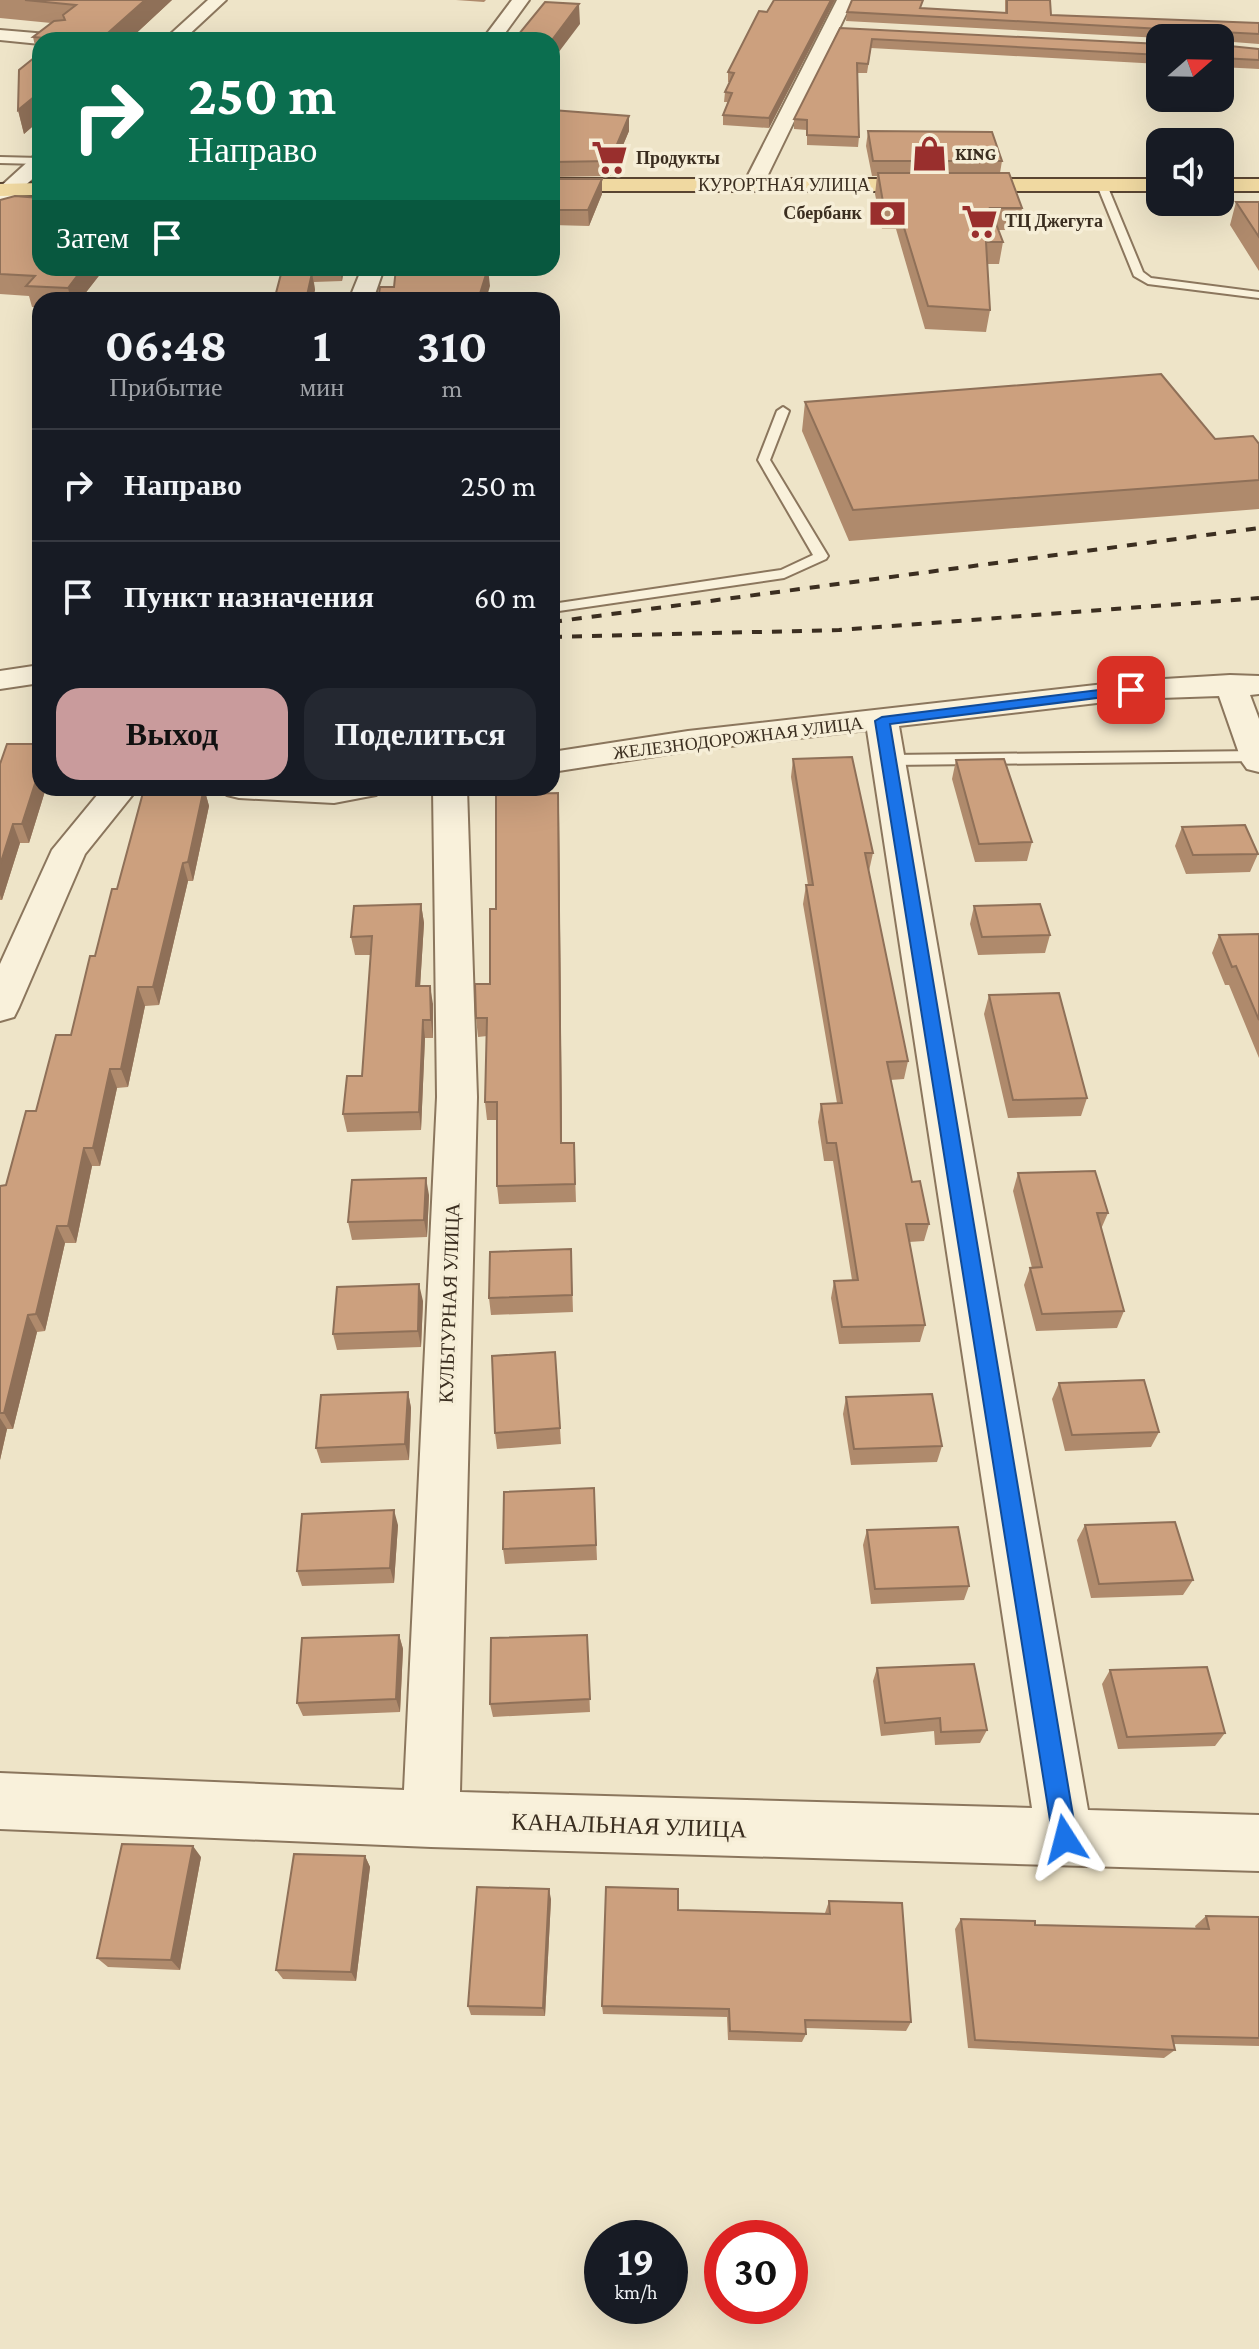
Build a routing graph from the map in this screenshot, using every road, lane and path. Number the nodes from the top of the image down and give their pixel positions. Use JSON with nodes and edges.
{"nodes":[{"id":1,"x":218,"y":0,"type":"edge"},
{"id":2,"x":521,"y":0,"type":"edge"},
{"id":3,"x":845,"y":0,"type":"edge"},
{"id":4,"x":182,"y":32,"type":"edge"},
{"id":5,"x":497,"y":32,"type":"edge"},
{"id":6,"x":0,"y":35,"type":"edge"},
{"id":7,"x":32,"y":38,"type":"edge"},
{"id":8,"x":0,"y":160,"type":"edge"},
{"id":9,"x":32,"y":161,"type":"edge"},
{"id":10,"x":32,"y":168,"type":"edge"},
{"id":11,"x":560,"y":185,"type":"edge"},
{"id":12,"x":753,"y":185,"type":"junction"},
{"id":13,"x":1102,"y":185,"type":"junction"},
{"id":14,"x":1146,"y":185,"type":"edge"},
{"id":15,"x":1234,"y":185,"type":"edge"},
{"id":16,"x":1259,"y":185,"type":"edge"},
{"id":17,"x":32,"y":190,"type":"edge"},
{"id":18,"x":3,"y":192,"type":"edge"},
{"id":19,"x":1259,"y":295,"type":"edge"},
{"id":20,"x":783,"y":411,"type":"dead end"},
{"id":21,"x":560,"y":607,"type":"edge"},
{"id":22,"x":32,"y":675,"type":"edge"},
{"id":23,"x":0,"y":680,"type":"edge"},
{"id":24,"x":1244,"y":685,"type":"edge"},
{"id":25,"x":887,"y":741,"type":"junction"},
{"id":26,"x":1258,"y":758,"type":"edge"},
{"id":27,"x":560,"y":761,"type":"edge"},
{"id":28,"x":114,"y":796,"type":"edge"},
{"id":29,"x":450,"y":796,"type":"edge"},
{"id":30,"x":0,"y":1007,"type":"edge"},
{"id":31,"x":0,"y":1801,"type":"edge"},
{"id":32,"x":431,"y":1819,"type":"junction"},
{"id":33,"x":1065,"y":1839,"type":"junction"},
{"id":34,"x":1259,"y":1843,"type":"edge"}],
"edges":[{"from":1,"to":4,"type":"street"},
{"from":2,"to":5,"type":"street"},
{"from":3,"to":12,"type":"street"},
{"from":6,"to":7,"type":"street"},
{"from":8,"to":9,"type":"lane"},
{"from":10,"to":18,"type":"street"},
{"from":11,"to":12,"type":"main road","name":"КУРОРТНАЯ УЛИЦА"},
{"from":12,"to":13,"type":"main road","name":"КУРОРТНАЯ УЛИЦА"},
{"from":13,"to":14,"type":"main road","name":"КУРОРТНАЯ УЛИЦА"},
{"from":13,"to":19,"type":"lane"},
{"from":15,"to":16,"type":"main road"},
{"from":17,"to":18,"type":"main road"},
{"from":20,"to":21,"type":"lane"},
{"from":22,"to":23,"type":"street"},
{"from":24,"to":25,"type":"street","name":"ЖЕЛЕЗНОДОРОЖНАЯ УЛИЦА"},
{"from":24,"to":26,"type":"street"},
{"from":25,"to":26,"type":"lane"},
{"from":25,"to":27,"type":"street","name":"ЖЕЛЕЗНОДОРОЖНАЯ УЛИЦА"},
{"from":25,"to":33,"type":"street"},
{"from":28,"to":30,"type":"street"},
{"from":29,"to":32,"type":"street","name":"КУЛЬТУРНАЯ УЛИЦА"},
{"from":31,"to":32,"type":"street","name":"КАНАЛЬНАЯ УЛИЦА"},
{"from":32,"to":33,"type":"street","name":"КАНАЛЬНАЯ УЛИЦА"},
{"from":33,"to":34,"type":"street","name":"КАНАЛЬНАЯ УЛИЦА"}]}
